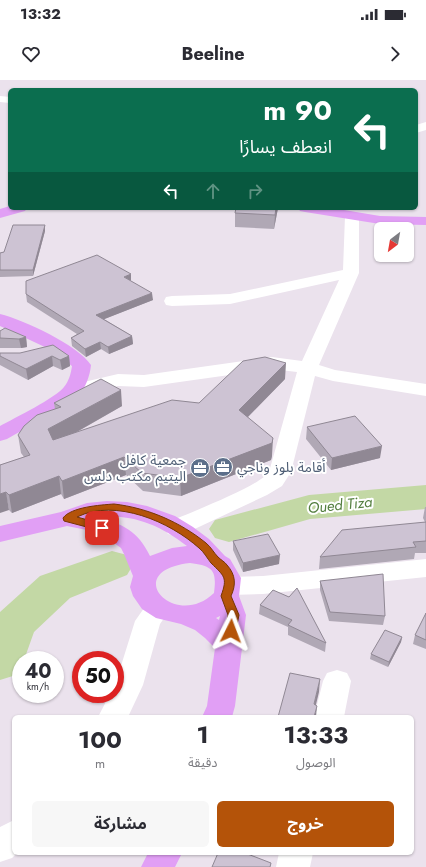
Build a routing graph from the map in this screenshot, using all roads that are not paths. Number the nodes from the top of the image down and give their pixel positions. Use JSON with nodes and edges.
{"nodes":[{"id":1,"x":13,"y":210,"type":"edge"},
{"id":2,"x":317,"y":210,"type":"edge"},
{"id":3,"x":0,"y":214,"type":"edge"},
{"id":4,"x":352,"y":216,"type":"junction"},
{"id":5,"x":426,"y":221,"type":"edge"},
{"id":6,"x":351,"y":273,"type":"junction"},
{"id":7,"x":172,"y":301,"type":"dead end"},
{"id":8,"x":0,"y":319,"type":"edge"},
{"id":9,"x":55,"y":346,"type":"junction"},
{"id":10,"x":36,"y":353,"type":"edge"},
{"id":11,"x":308,"y":368,"type":"junction"},
{"id":12,"x":426,"y":390,"type":"edge"},
{"id":13,"x":72,"y":391,"type":"junction"},
{"id":14,"x":0,"y":435,"type":"edge"},
{"id":15,"x":67,"y":518,"type":"junction"},
{"id":16,"x":176,"y":528,"type":"junction"},
{"id":17,"x":0,"y":534,"type":"edge"},
{"id":18,"x":215,"y":560,"type":"junction"},
{"id":19,"x":426,"y":568,"type":"edge"},
{"id":20,"x":145,"y":576,"type":"junction"},
{"id":21,"x":228,"y":591,"type":"junction"},
{"id":22,"x":158,"y":608,"type":"junction"},
{"id":23,"x":184,"y":615,"type":"junction"},
{"id":24,"x":229,"y":647,"type":"junction"},
{"id":25,"x":337,"y":681,"type":"dead end"},
{"id":26,"x":114,"y":715,"type":"edge"},
{"id":27,"x":218,"y":715,"type":"edge"},
{"id":28,"x":329,"y":715,"type":"edge"},
{"id":29,"x":12,"y":837,"type":"edge"},
{"id":30,"x":0,"y":847,"type":"edge"},
{"id":31,"x":164,"y":855,"type":"edge"},
{"id":32,"x":296,"y":855,"type":"edge"},
{"id":33,"x":158,"y":867,"type":"edge"},
{"id":34,"x":293,"y":867,"type":"edge"}],
"edges":[{"from":1,"to":3,"type":"main road"},
{"from":2,"to":4,"type":"main road"},
{"from":4,"to":5,"type":"main road"},
{"from":4,"to":6,"type":"street"},
{"from":6,"to":7,"type":"street"},
{"from":6,"to":11,"type":"street"},
{"from":8,"to":9,"type":"main road"},
{"from":9,"to":10,"type":"street"},
{"from":9,"to":13,"type":"main road"},
{"from":11,"to":12,"type":"street"},
{"from":11,"to":13,"type":"street"},
{"from":11,"to":16,"type":"street"},
{"from":13,"to":14,"type":"main road"},
{"from":15,"to":16,"type":"main road"},
{"from":15,"to":17,"type":"main road"},
{"from":15,"to":20,"type":"main road"},
{"from":16,"to":18,"type":"main road"},
{"from":18,"to":20,"type":"main road"},
{"from":18,"to":21,"type":"main road"},
{"from":19,"to":21,"type":"street"},
{"from":20,"to":22,"type":"main road"},
{"from":21,"to":23,"type":"main road"},
{"from":21,"to":24,"type":"main road"},
{"from":22,"to":23,"type":"main road"},
{"from":22,"to":26,"type":"street"},
{"from":23,"to":24,"type":"main road"},
{"from":24,"to":27,"type":"main road"},
{"from":25,"to":28,"type":"street"},
{"from":29,"to":30,"type":"street"},
{"from":31,"to":33,"type":"main road"},
{"from":32,"to":34,"type":"street"}]}
